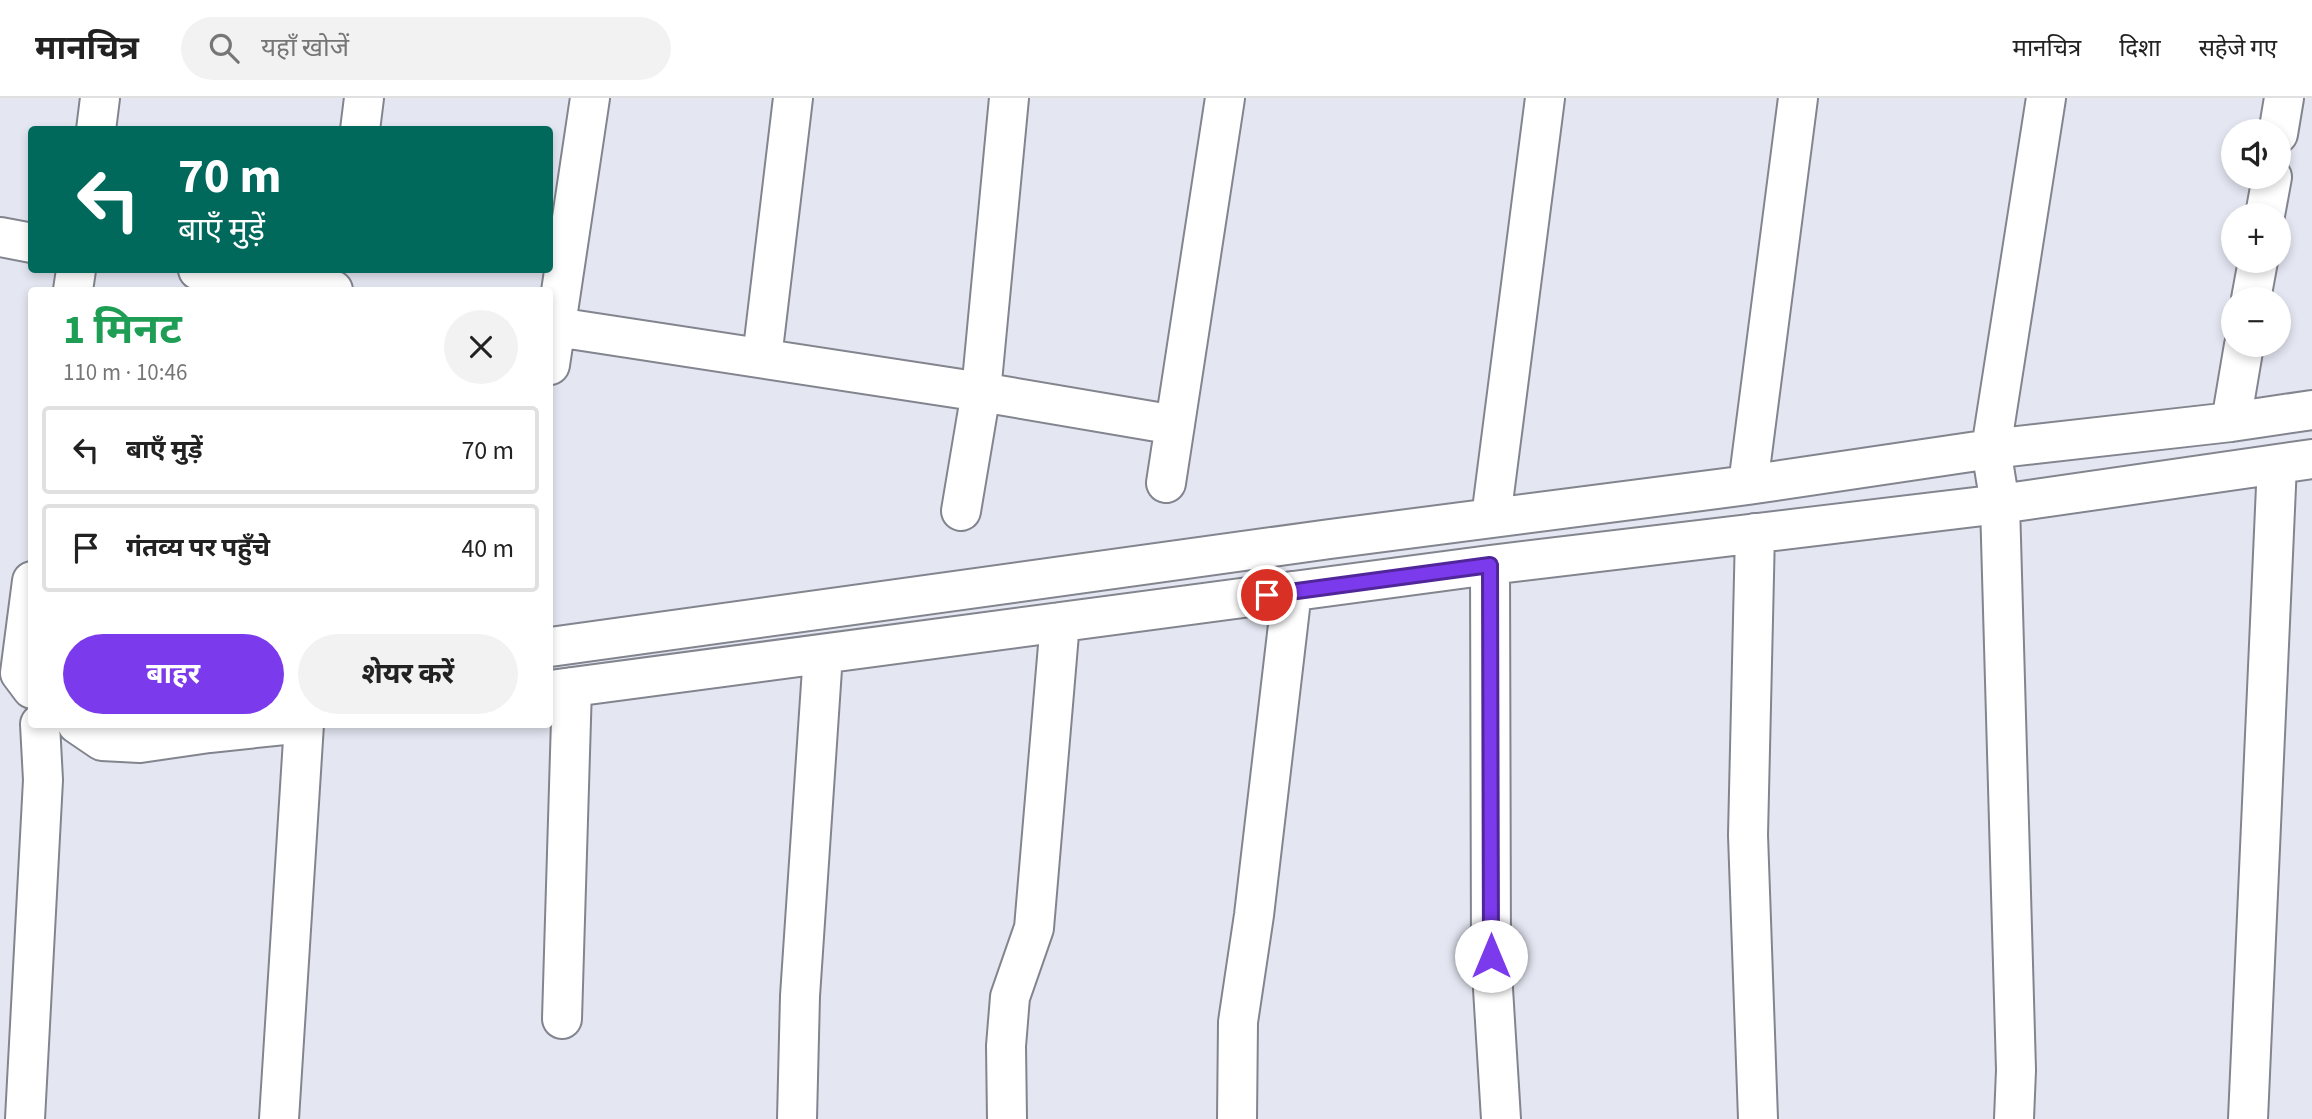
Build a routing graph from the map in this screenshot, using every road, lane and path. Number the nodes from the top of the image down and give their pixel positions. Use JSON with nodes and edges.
{"nodes":[{"id":1,"x":100,"y":98,"type":"edge"},
{"id":2,"x":364,"y":98,"type":"edge"},
{"id":3,"x":590,"y":98,"type":"edge"},
{"id":4,"x":793,"y":98,"type":"edge"},
{"id":5,"x":1009,"y":98,"type":"edge"},
{"id":6,"x":1226,"y":98,"type":"edge"},
{"id":7,"x":1250,"y":98,"type":"edge"},
{"id":8,"x":1545,"y":98,"type":"edge"},
{"id":9,"x":1798,"y":98,"type":"edge"},
{"id":10,"x":2046,"y":98,"type":"edge"},
{"id":11,"x":2284,"y":98,"type":"edge"},
{"id":12,"x":2280,"y":119,"type":"edge"},
{"id":13,"x":96,"y":126,"type":"edge"},
{"id":14,"x":360,"y":126,"type":"edge"},
{"id":15,"x":0,"y":237,"type":"edge"},
{"id":16,"x":28,"y":242,"type":"edge"},
{"id":17,"x":218,"y":273,"type":"edge"},
{"id":18,"x":313,"y":287,"type":"edge"},
{"id":19,"x":553,"y":326,"type":"edge"},
{"id":20,"x":2242,"y":357,"type":"edge"},
{"id":21,"x":762,"y":358,"type":"junction"},
{"id":22,"x":981,"y":392,"type":"junction"},
{"id":23,"x":2312,"y":410,"type":"edge"},
{"id":24,"x":2231,"y":422,"type":"junction"},
{"id":25,"x":1175,"y":425,"type":"junction"},
{"id":26,"x":1991,"y":449,"type":"junction"},
{"id":27,"x":2294,"y":462,"type":"edge"},
{"id":28,"x":1166,"y":483,"type":"dead end"},
{"id":29,"x":1748,"y":485,"type":"junction"},
{"id":30,"x":2000,"y":505,"type":"junction"},
{"id":31,"x":961,"y":510,"type":"dead end"},
{"id":32,"x":1491,"y":518,"type":"junction"},
{"id":33,"x":1755,"y":533,"type":"junction"},
{"id":34,"x":1490,"y":565,"type":"junction"},
{"id":35,"x":1292,"y":592,"type":"junction"},
{"id":36,"x":28,"y":612,"type":"edge"},
{"id":37,"x":1060,"y":622,"type":"junction"},
{"id":38,"x":553,"y":647,"type":"edge"},
{"id":39,"x":823,"y":654,"type":"junction"},
{"id":40,"x":28,"y":684,"type":"edge"},
{"id":41,"x":561,"y":688,"type":"edge"},
{"id":42,"x":40,"y":728,"type":"edge"},
{"id":43,"x":83,"y":728,"type":"edge"},
{"id":44,"x":256,"y":728,"type":"edge"},
{"id":45,"x":304,"y":728,"type":"edge"},
{"id":46,"x":562,"y":1019,"type":"dead end"},
{"id":47,"x":25,"y":1119,"type":"edge"},
{"id":48,"x":279,"y":1119,"type":"edge"},
{"id":49,"x":797,"y":1119,"type":"edge"},
{"id":50,"x":1007,"y":1119,"type":"edge"},
{"id":51,"x":1237,"y":1119,"type":"edge"},
{"id":52,"x":1502,"y":1119,"type":"edge"},
{"id":53,"x":1758,"y":1119,"type":"edge"},
{"id":54,"x":2014,"y":1119,"type":"edge"},
{"id":55,"x":2249,"y":1119,"type":"edge"}],
"edges":[{"from":1,"to":13,"type":"street"},
{"from":2,"to":14,"type":"street"},
{"from":3,"to":19,"type":"street"},
{"from":4,"to":21,"type":"street"},
{"from":5,"to":22,"type":"street"},
{"from":6,"to":7,"type":"street"},
{"from":6,"to":25,"type":"street"},
{"from":8,"to":32,"type":"street"},
{"from":9,"to":29,"type":"street"},
{"from":10,"to":26,"type":"street"},
{"from":11,"to":12,"type":"street"},
{"from":15,"to":16,"type":"street"},
{"from":17,"to":18,"type":"street"},
{"from":19,"to":21,"type":"street"},
{"from":20,"to":24,"type":"street"},
{"from":21,"to":22,"type":"street"},
{"from":22,"to":25,"type":"street"},
{"from":22,"to":31,"type":"street"},
{"from":23,"to":24,"type":"street"},
{"from":24,"to":26,"type":"street"},
{"from":25,"to":28,"type":"street"},
{"from":26,"to":29,"type":"street"},
{"from":26,"to":30,"type":"street"},
{"from":27,"to":30,"type":"street"},
{"from":27,"to":55,"type":"street"},
{"from":29,"to":32,"type":"street"},
{"from":30,"to":33,"type":"street"},
{"from":30,"to":54,"type":"street"},
{"from":32,"to":38,"type":"street"},
{"from":33,"to":34,"type":"street"},
{"from":33,"to":53,"type":"street"},
{"from":34,"to":35,"type":"street"},
{"from":34,"to":52,"type":"street"},
{"from":35,"to":37,"type":"street"},
{"from":35,"to":51,"type":"street"},
{"from":36,"to":40,"type":"street"},
{"from":37,"to":39,"type":"street"},
{"from":37,"to":50,"type":"street"},
{"from":39,"to":41,"type":"street"},
{"from":39,"to":49,"type":"street"},
{"from":41,"to":46,"type":"street"},
{"from":42,"to":47,"type":"street"},
{"from":43,"to":44,"type":"street"},
{"from":45,"to":48,"type":"street"}]}
